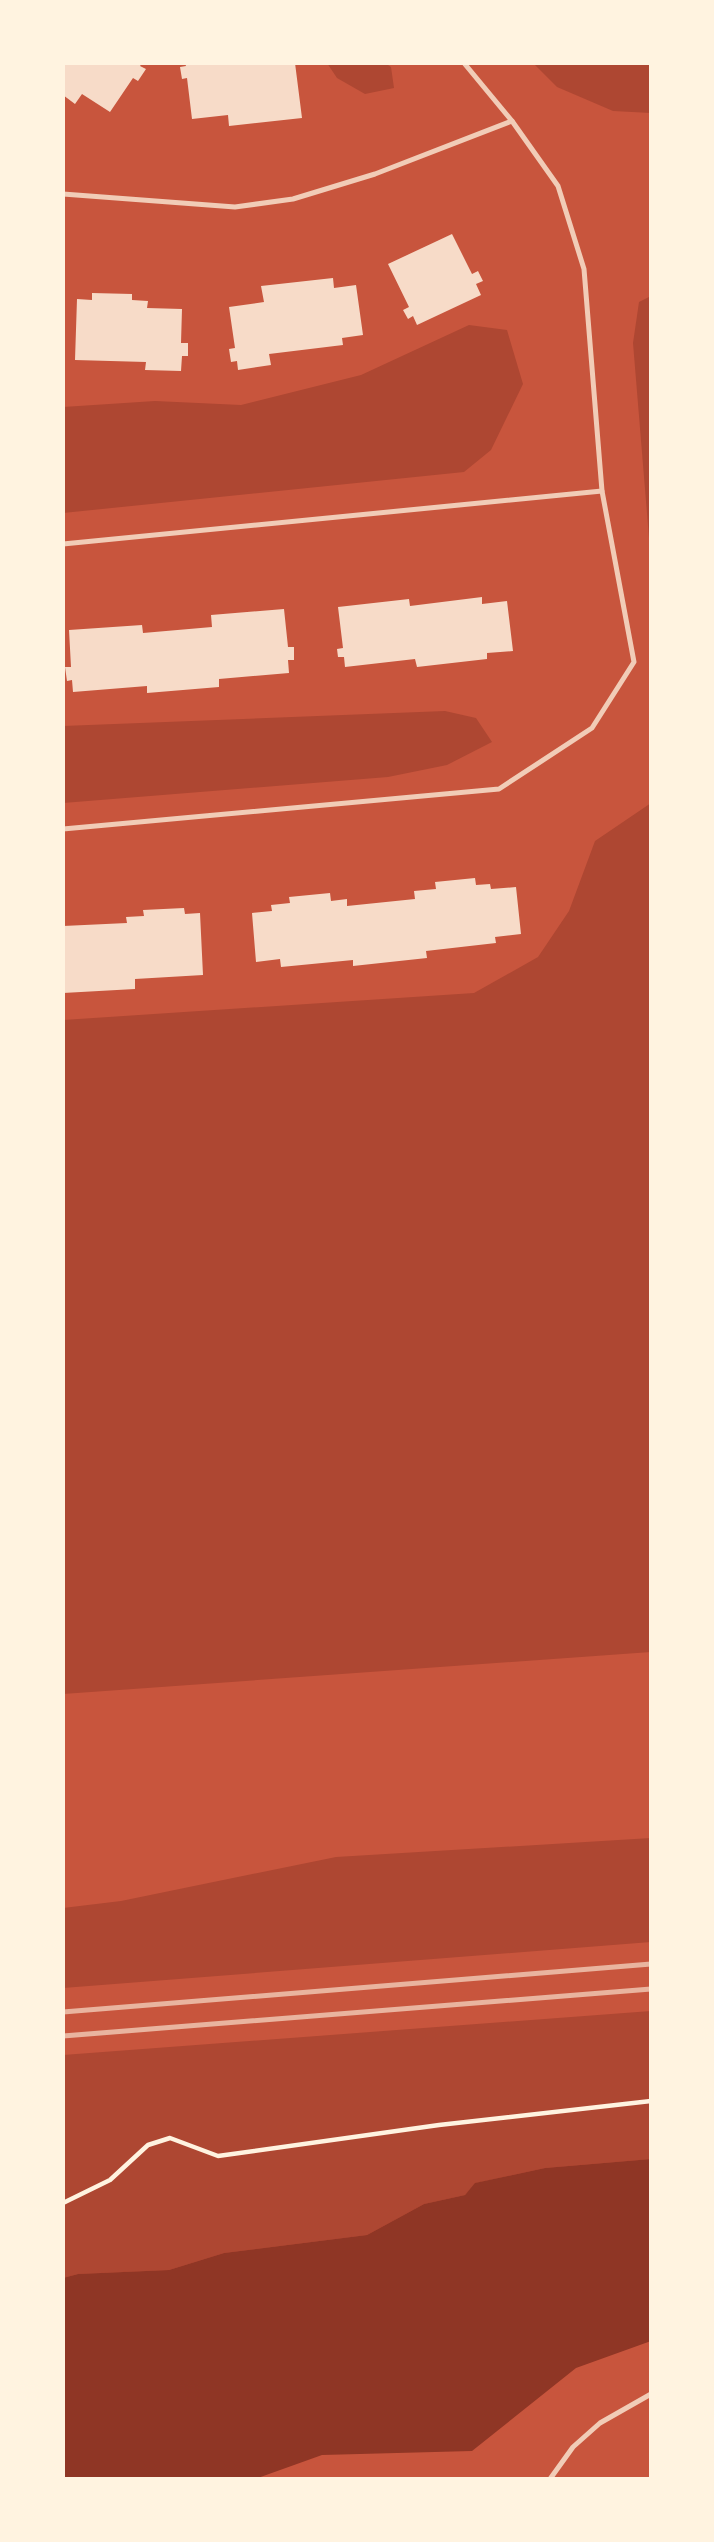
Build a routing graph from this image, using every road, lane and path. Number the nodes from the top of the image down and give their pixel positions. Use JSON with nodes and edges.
{"nodes":[{"id":1,"x":464,"y":63,"type":"edge"},
{"id":2,"x":512,"y":121,"type":"junction"},
{"id":3,"x":63,"y":194,"type":"edge"},
{"id":4,"x":602,"y":491,"type":"junction"},
{"id":5,"x":63,"y":544,"type":"edge"},
{"id":6,"x":63,"y":830,"type":"edge"},
{"id":7,"x":651,"y":2101,"type":"edge"},
{"id":8,"x":63,"y":2203,"type":"edge"},
{"id":9,"x":651,"y":2394,"type":"edge"},
{"id":10,"x":550,"y":2479,"type":"edge"}],
"edges":[{"from":1,"to":2,"type":"lane"},
{"from":2,"to":3,"type":"lane"},
{"from":2,"to":4,"type":"lane"},
{"from":4,"to":5,"type":"lane"},
{"from":4,"to":6,"type":"lane"},
{"from":7,"to":8,"type":"path"},
{"from":9,"to":10,"type":"lane"}]}
